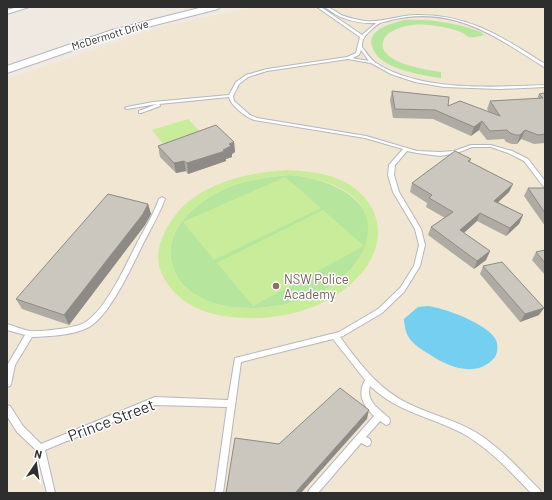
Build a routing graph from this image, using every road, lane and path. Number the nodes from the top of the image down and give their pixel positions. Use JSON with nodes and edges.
{"nodes":[{"id":1,"x":26,"y":7,"type":"edge"},
{"id":2,"x":214,"y":7,"type":"edge"},
{"id":3,"x":319,"y":7,"type":"edge"},
{"id":4,"x":327,"y":7,"type":"edge"},
{"id":5,"x":7,"y":12,"type":"edge"},
{"id":6,"x":378,"y":22,"type":"junction"},
{"id":7,"x":362,"y":37,"type":"junction"},
{"id":8,"x":360,"y":47,"type":"junction"},
{"id":9,"x":348,"y":58,"type":"junction"},
{"id":10,"x":370,"y":62,"type":"junction"},
{"id":11,"x":545,"y":66,"type":"edge"},
{"id":12,"x":7,"y":70,"type":"edge"},
{"id":13,"x":545,"y":86,"type":"edge"},
{"id":14,"x":231,"y":96,"type":"junction"},
{"id":15,"x":168,"y":102,"type":"junction"},
{"id":16,"x":128,"y":108,"type":"dead end"},
{"id":17,"x":141,"y":112,"type":"dead end"},
{"id":18,"x":406,"y":149,"type":"junction"},
{"id":19,"x":545,"y":185,"type":"edge"},
{"id":20,"x":162,"y":199,"type":"dead end"},
{"id":21,"x":7,"y":327,"type":"edge"},
{"id":22,"x":30,"y":334,"type":"junction"},
{"id":23,"x":335,"y":336,"type":"junction"},
{"id":24,"x":369,"y":380,"type":"junction"},
{"id":25,"x":7,"y":384,"type":"edge"},
{"id":26,"x":232,"y":404,"type":"junction"},
{"id":27,"x":7,"y":409,"type":"edge"},
{"id":28,"x":380,"y":415,"type":"junction"},
{"id":29,"x":386,"y":421,"type":"dead end"},
{"id":30,"x":40,"y":448,"type":"junction"},
{"id":31,"x":51,"y":493,"type":"edge"},
{"id":32,"x":219,"y":493,"type":"edge"},
{"id":33,"x":312,"y":493,"type":"edge"},
{"id":34,"x":537,"y":493,"type":"edge"}],
"edges":[{"from":1,"to":5,"type":"street"},
{"from":2,"to":12,"type":"main road","name":"McDermott Drive"},
{"from":3,"to":7,"type":"lane"},
{"from":4,"to":6,"type":"lane"},
{"from":6,"to":7,"type":"lane"},
{"from":6,"to":11,"type":"lane"},
{"from":7,"to":8,"type":"lane"},
{"from":8,"to":9,"type":"lane"},
{"from":8,"to":10,"type":"lane"},
{"from":9,"to":10,"type":"lane"},
{"from":9,"to":14,"type":"lane"},
{"from":10,"to":13,"type":"lane"},
{"from":14,"to":15,"type":"lane"},
{"from":14,"to":18,"type":"lane"},
{"from":15,"to":16,"type":"lane"},
{"from":15,"to":17,"type":"lane"},
{"from":18,"to":19,"type":"lane"},
{"from":18,"to":23,"type":"lane"},
{"from":20,"to":22,"type":"lane"},
{"from":21,"to":22,"type":"lane"},
{"from":22,"to":25,"type":"lane"},
{"from":23,"to":24,"type":"lane"},
{"from":23,"to":26,"type":"lane"},
{"from":24,"to":28,"type":"lane"},
{"from":24,"to":34,"type":"lane"},
{"from":26,"to":30,"type":"lane","name":"Prince Street"},
{"from":26,"to":32,"type":"lane"},
{"from":27,"to":30,"type":"lane"},
{"from":28,"to":29,"type":"lane"},
{"from":28,"to":33,"type":"lane"},
{"from":30,"to":31,"type":"lane"}]}
